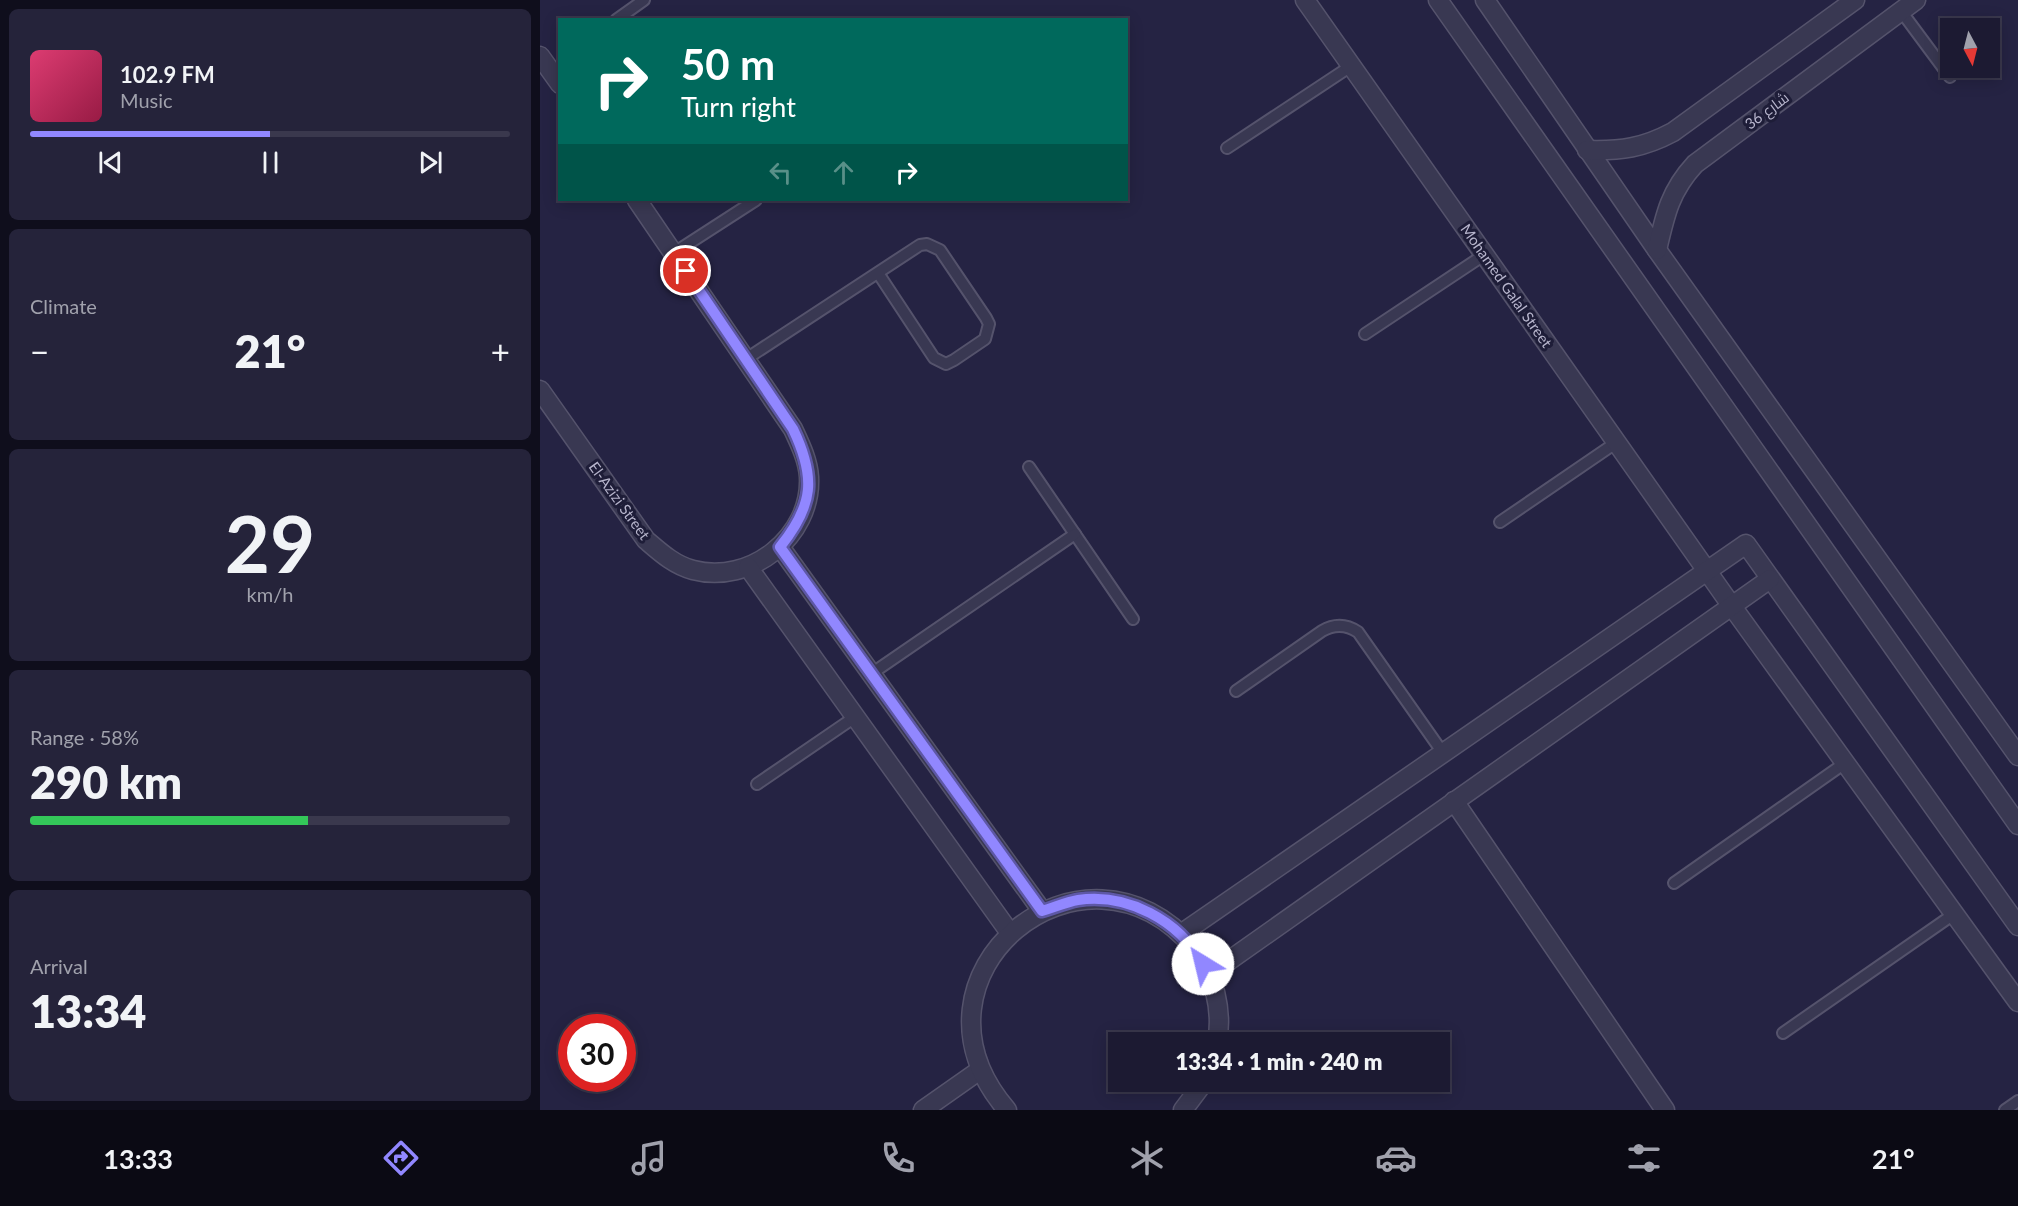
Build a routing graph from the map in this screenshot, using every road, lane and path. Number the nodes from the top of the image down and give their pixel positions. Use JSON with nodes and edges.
{"nodes":[{"id":1,"x":644,"y":0,"type":"edge"},
{"id":2,"x":1305,"y":0,"type":"edge"},
{"id":3,"x":1438,"y":0,"type":"edge"},
{"id":4,"x":1485,"y":0,"type":"edge"},
{"id":5,"x":1855,"y":0,"type":"edge"},
{"id":6,"x":1916,"y":0,"type":"edge"},
{"id":7,"x":1901,"y":11,"type":"junction"},
{"id":8,"x":619,"y":18,"type":"edge"},
{"id":9,"x":549,"y":60,"type":"edge"},
{"id":10,"x":1940,"y":63,"type":"edge"},
{"id":11,"x":1351,"y":66,"type":"junction"},
{"id":12,"x":558,"y":80,"type":"edge"},
{"id":13,"x":1227,"y":148,"type":"dead end"},
{"id":14,"x":1587,"y":150,"type":"junction"},
{"id":15,"x":639,"y":201,"type":"edge"},
{"id":16,"x":754,"y":201,"type":"edge"},
{"id":17,"x":1657,"y":250,"type":"junction"},
{"id":18,"x":674,"y":253,"type":"junction"},
{"id":19,"x":1484,"y":255,"type":"junction"},
{"id":20,"x":878,"y":273,"type":"junction"},
{"id":21,"x":1365,"y":334,"type":"dead end"},
{"id":22,"x":746,"y":359,"type":"junction"},
{"id":23,"x":540,"y":390,"type":"edge"},
{"id":24,"x":1617,"y":442,"type":"junction"},
{"id":25,"x":1029,"y":466,"type":"dead end"},
{"id":26,"x":1500,"y":522,"type":"dead end"},
{"id":27,"x":1076,"y":534,"type":"junction"},
{"id":28,"x":780,"y":547,"type":"junction"},
{"id":29,"x":748,"y":567,"type":"junction"},
{"id":30,"x":1708,"y":570,"type":"junction"},
{"id":31,"x":1770,"y":579,"type":"junction"},
{"id":32,"x":1731,"y":605,"type":"junction"},
{"id":33,"x":1133,"y":619,"type":"dead end"},
{"id":34,"x":871,"y":674,"type":"junction"},
{"id":35,"x":1236,"y":691,"type":"dead end"},
{"id":36,"x":855,"y":717,"type":"junction"},
{"id":37,"x":1443,"y":753,"type":"junction"},
{"id":38,"x":2018,"y":756,"type":"edge"},
{"id":39,"x":1845,"y":764,"type":"junction"},
{"id":40,"x":757,"y":784,"type":"dead end"},
{"id":41,"x":1454,"y":801,"type":"junction"},
{"id":42,"x":2018,"y":825,"type":"edge"},
{"id":43,"x":1674,"y":883,"type":"dead end"},
{"id":44,"x":1042,"y":911,"type":"junction"},
{"id":45,"x":1954,"y":914,"type":"junction"},
{"id":46,"x":2018,"y":926,"type":"edge"},
{"id":47,"x":1010,"y":933,"type":"junction"},
{"id":48,"x":1181,"y":934,"type":"junction"},
{"id":49,"x":1210,"y":974,"type":"junction"},
{"id":50,"x":2018,"y":1002,"type":"edge"},
{"id":51,"x":1219,"y":1032,"type":"edge"},
{"id":52,"x":1783,"y":1033,"type":"dead end"},
{"id":53,"x":980,"y":1070,"type":"junction"},
{"id":54,"x":1197,"y":1092,"type":"edge"},
{"id":55,"x":2018,"y":1101,"type":"edge"},
{"id":56,"x":923,"y":1110,"type":"edge"},
{"id":57,"x":1007,"y":1110,"type":"edge"},
{"id":58,"x":1184,"y":1110,"type":"edge"},
{"id":59,"x":1665,"y":1110,"type":"edge"},
{"id":60,"x":2005,"y":1110,"type":"edge"}],
"edges":[{"from":1,"to":8,"type":"lane"},
{"from":2,"to":11,"type":"street","name":"Mohamed Galal Street"},
{"from":3,"to":42,"type":"street"},
{"from":4,"to":14,"type":"street"},
{"from":5,"to":14,"type":"street"},
{"from":6,"to":7,"type":"street","name":"شارع 36"},
{"from":7,"to":10,"type":"lane"},
{"from":7,"to":17,"type":"street","name":"شارع 36"},
{"from":9,"to":12,"type":"street"},
{"from":11,"to":13,"type":"lane"},
{"from":11,"to":19,"type":"street","name":"Mohamed Galal Street"},
{"from":14,"to":17,"type":"street"},
{"from":15,"to":18,"type":"street","name":"El-Azizi Street"},
{"from":16,"to":18,"type":"lane"},
{"from":17,"to":38,"type":"street"},
{"from":18,"to":22,"type":"street","name":"El-Azizi Street"},
{"from":19,"to":21,"type":"lane"},
{"from":19,"to":24,"type":"street","name":"Mohamed Galal Street"},
{"from":20,"to":20,"type":"lane"},
{"from":20,"to":22,"type":"lane"},
{"from":22,"to":28,"type":"street","name":"El-Azizi Street"},
{"from":23,"to":29,"type":"street","name":"El-Azizi Street"},
{"from":24,"to":26,"type":"lane"},
{"from":24,"to":30,"type":"street","name":"Mohamed Galal Street"},
{"from":25,"to":27,"type":"lane"},
{"from":27,"to":33,"type":"lane"},
{"from":27,"to":34,"type":"lane"},
{"from":28,"to":29,"type":"street","name":"El-Azizi Street"},
{"from":28,"to":34,"type":"street"},
{"from":29,"to":36,"type":"street"},
{"from":30,"to":31,"type":"street"},
{"from":30,"to":32,"type":"street","name":"Mohamed Galal Street"},
{"from":30,"to":37,"type":"street"},
{"from":31,"to":32,"type":"street"},
{"from":31,"to":46,"type":"street"},
{"from":32,"to":39,"type":"street","name":"Mohamed Galal Street"},
{"from":32,"to":41,"type":"street"},
{"from":34,"to":44,"type":"street"},
{"from":35,"to":37,"type":"lane"},
{"from":36,"to":40,"type":"lane"},
{"from":36,"to":47,"type":"street"},
{"from":37,"to":48,"type":"street"},
{"from":39,"to":43,"type":"lane"},
{"from":39,"to":45,"type":"street","name":"Mohamed Galal Street"},
{"from":41,"to":49,"type":"street"},
{"from":41,"to":59,"type":"street"},
{"from":44,"to":47,"type":"street"},
{"from":44,"to":48,"type":"street"},
{"from":45,"to":50,"type":"street","name":"Mohamed Galal Street"},
{"from":45,"to":52,"type":"lane"},
{"from":47,"to":53,"type":"street"},
{"from":48,"to":49,"type":"street"},
{"from":49,"to":51,"type":"street"},
{"from":53,"to":56,"type":"street"},
{"from":53,"to":57,"type":"street"},
{"from":54,"to":58,"type":"street"},
{"from":55,"to":60,"type":"lane"}]}
